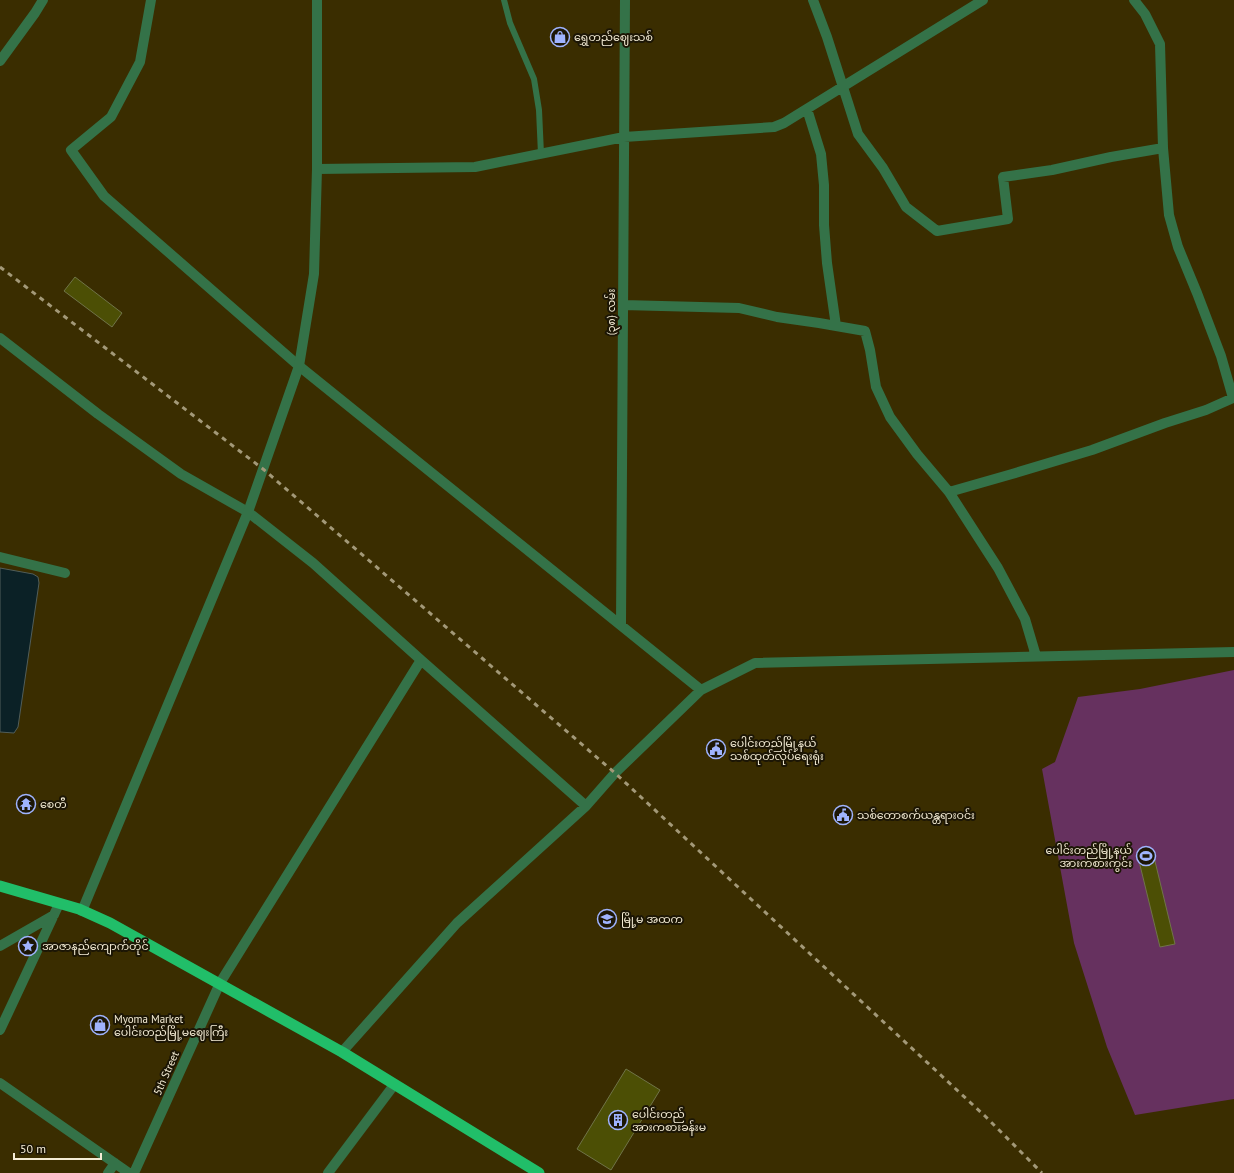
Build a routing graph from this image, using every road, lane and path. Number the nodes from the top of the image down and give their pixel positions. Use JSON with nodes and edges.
{"nodes":[{"id":1,"x":43,"y":0,"type":"edge"},
{"id":2,"x":151,"y":0,"type":"edge"},
{"id":3,"x":317,"y":0,"type":"edge"},
{"id":4,"x":504,"y":0,"type":"edge"},
{"id":5,"x":625,"y":0,"type":"edge"},
{"id":6,"x":814,"y":0,"type":"edge"},
{"id":7,"x":983,"y":0,"type":"edge"},
{"id":8,"x":1134,"y":0,"type":"edge"},
{"id":9,"x":0,"y":61,"type":"edge"},
{"id":10,"x":843,"y":87,"type":"junction"},
{"id":11,"x":807,"y":109,"type":"junction"},
{"id":12,"x":624,"y":137,"type":"junction"},
{"id":13,"x":1163,"y":148,"type":"junction"},
{"id":14,"x":541,"y":154,"type":"junction"},
{"id":15,"x":317,"y":168,"type":"junction"},
{"id":16,"x":623,"y":305,"type":"junction"},
{"id":17,"x":836,"y":326,"type":"junction"},
{"id":18,"x":0,"y":338,"type":"edge"},
{"id":19,"x":299,"y":366,"type":"junction"},
{"id":20,"x":949,"y":492,"type":"junction"},
{"id":21,"x":248,"y":512,"type":"junction"},
{"id":22,"x":0,"y":557,"type":"edge"},
{"id":23,"x":65,"y":572,"type":"dead end"},
{"id":24,"x":621,"y":624,"type":"junction"},
{"id":25,"x":1234,"y":652,"type":"edge"},
{"id":26,"x":1036,"y":656,"type":"junction"},
{"id":27,"x":420,"y":660,"type":"junction"},
{"id":28,"x":701,"y":690,"type":"junction"},
{"id":29,"x":586,"y":806,"type":"junction"},
{"id":30,"x":0,"y":886,"type":"edge"},
{"id":31,"x":60,"y":904,"type":"junction"},
{"id":32,"x":82,"y":911,"type":"junction"},
{"id":33,"x":54,"y":914,"type":"junction"},
{"id":34,"x":0,"y":946,"type":"edge"},
{"id":35,"x":220,"y":983,"type":"junction"},
{"id":36,"x":0,"y":1030,"type":"edge"},
{"id":37,"x":342,"y":1052,"type":"junction"},
{"id":38,"x":0,"y":1083,"type":"edge"},
{"id":39,"x":394,"y":1085,"type":"junction"},
{"id":40,"x":115,"y":1163,"type":"junction"},
{"id":41,"x":108,"y":1173,"type":"edge"},
{"id":42,"x":129,"y":1173,"type":"edge"},
{"id":43,"x":134,"y":1173,"type":"edge"},
{"id":44,"x":328,"y":1173,"type":"edge"},
{"id":45,"x":539,"y":1173,"type":"edge"}],
"edges":[{"from":1,"to":9,"type":"street"},
{"from":2,"to":19,"type":"street"},
{"from":3,"to":15,"type":"street"},
{"from":4,"to":14,"type":"lane"},
{"from":5,"to":12,"type":"street","name":"(၃၈) လမ်း"},
{"from":6,"to":10,"type":"street"},
{"from":7,"to":10,"type":"street"},
{"from":8,"to":13,"type":"street"},
{"from":10,"to":11,"type":"street"},
{"from":10,"to":13,"type":"street"},
{"from":11,"to":12,"type":"street"},
{"from":11,"to":17,"type":"street"},
{"from":12,"to":14,"type":"street"},
{"from":12,"to":16,"type":"street","name":"(၃၈) လမ်း"},
{"from":13,"to":20,"type":"street"},
{"from":14,"to":15,"type":"street"},
{"from":15,"to":19,"type":"street"},
{"from":16,"to":17,"type":"street"},
{"from":16,"to":24,"type":"street","name":"(၃၈) လမ်း"},
{"from":17,"to":20,"type":"street"},
{"from":18,"to":21,"type":"street"},
{"from":19,"to":21,"type":"street"},
{"from":19,"to":24,"type":"street"},
{"from":20,"to":26,"type":"street"},
{"from":21,"to":27,"type":"street"},
{"from":21,"to":32,"type":"street"},
{"from":22,"to":23,"type":"street"},
{"from":24,"to":28,"type":"street"},
{"from":25,"to":26,"type":"street"},
{"from":26,"to":28,"type":"street"},
{"from":27,"to":29,"type":"street"},
{"from":27,"to":35,"type":"street","name":"5th Street"},
{"from":28,"to":29,"type":"street"},
{"from":29,"to":37,"type":"street"},
{"from":30,"to":31,"type":"highway"},
{"from":31,"to":32,"type":"highway"},
{"from":31,"to":33,"type":"street"},
{"from":32,"to":35,"type":"highway"},
{"from":33,"to":34,"type":"street"},
{"from":33,"to":36,"type":"street"},
{"from":35,"to":37,"type":"highway"},
{"from":35,"to":43,"type":"street","name":"5th Street"},
{"from":37,"to":39,"type":"highway"},
{"from":38,"to":40,"type":"street"},
{"from":39,"to":44,"type":"street"},
{"from":39,"to":45,"type":"highway"},
{"from":40,"to":41,"type":"street"},
{"from":40,"to":42,"type":"street"}]}
